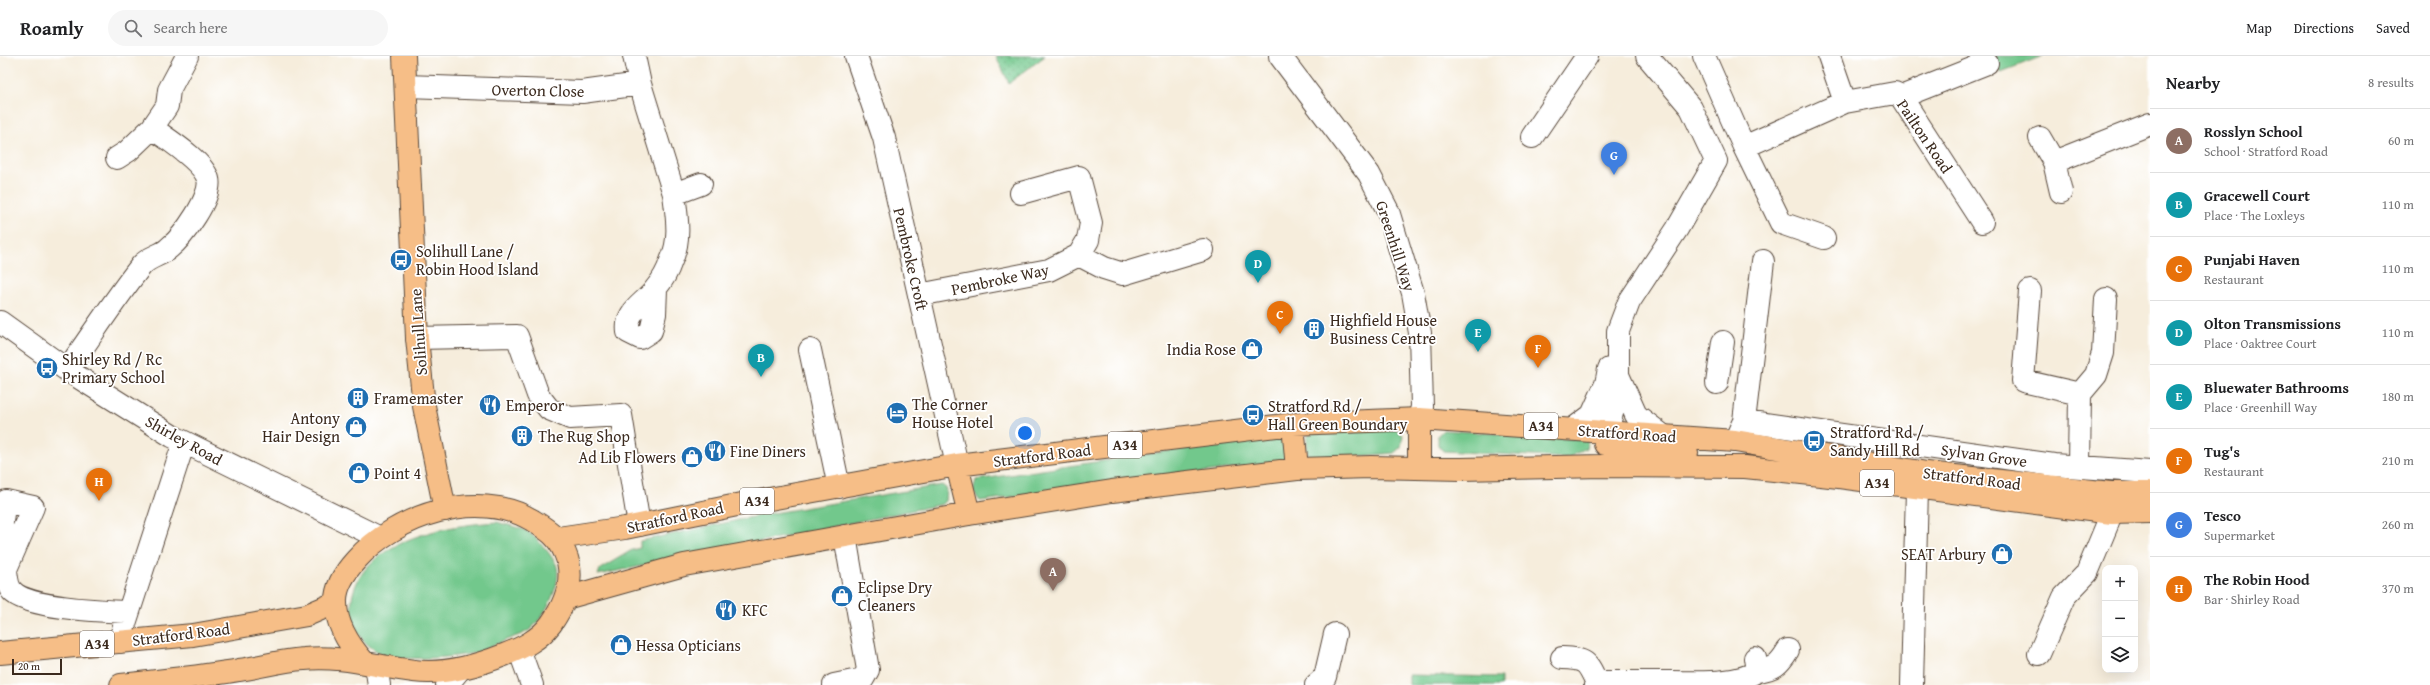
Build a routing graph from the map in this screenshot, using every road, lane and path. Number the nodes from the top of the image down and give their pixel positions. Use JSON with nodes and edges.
{"nodes":[{"id":1,"x":187,"y":56,"type":"edge"},
{"id":2,"x":404,"y":56,"type":"edge"},
{"id":3,"x":634,"y":56,"type":"edge"},
{"id":4,"x":856,"y":56,"type":"edge"},
{"id":5,"x":1280,"y":56,"type":"edge"},
{"id":6,"x":1587,"y":56,"type":"edge"},
{"id":7,"x":1647,"y":56,"type":"edge"},
{"id":8,"x":1704,"y":56,"type":"edge"},
{"id":9,"x":1829,"y":56,"type":"edge"},
{"id":10,"x":1987,"y":63,"type":"dead end"},
{"id":11,"x":640,"y":84,"type":"junction"},
{"id":12,"x":406,"y":86,"type":"junction"},
{"id":13,"x":1902,"y":97,"type":"junction"},
{"id":14,"x":1845,"y":102,"type":"junction"},
{"id":15,"x":2150,"y":124,"type":"edge"},
{"id":16,"x":152,"y":128,"type":"junction"},
{"id":17,"x":1532,"y":137,"type":"dead end"},
{"id":18,"x":2040,"y":138,"type":"dead end"},
{"id":19,"x":1744,"y":147,"type":"junction"},
{"id":20,"x":117,"y":158,"type":"dead end"},
{"id":21,"x":2054,"y":162,"type":"junction"},
{"id":22,"x":702,"y":184,"type":"dead end"},
{"id":23,"x":2061,"y":192,"type":"dead end"},
{"id":24,"x":1021,"y":193,"type":"dead end"},
{"id":25,"x":674,"y":194,"type":"junction"},
{"id":26,"x":1982,"y":222,"type":"dead end"},
{"id":27,"x":1824,"y":238,"type":"dead end"},
{"id":28,"x":1203,"y":250,"type":"dead end"},
{"id":29,"x":1079,"y":255,"type":"junction"},
{"id":30,"x":1763,"y":261,"type":"dead end"},
{"id":31,"x":656,"y":289,"type":"dead end"},
{"id":32,"x":2030,"y":291,"type":"dead end"},
{"id":33,"x":919,"y":295,"type":"junction"},
{"id":34,"x":2106,"y":299,"type":"dead end"},
{"id":35,"x":0,"y":322,"type":"edge"},
{"id":36,"x":1618,"y":331,"type":"junction"},
{"id":37,"x":417,"y":338,"type":"junction"},
{"id":38,"x":1723,"y":342,"type":"dead end"},
{"id":39,"x":810,"y":350,"type":"dead end"},
{"id":40,"x":67,"y":370,"type":"junction"},
{"id":41,"x":1618,"y":374,"type":"junction"},
{"id":42,"x":1717,"y":383,"type":"dead end"},
{"id":43,"x":2080,"y":394,"type":"junction"},
{"id":44,"x":1419,"y":419,"type":"junction"},
{"id":45,"x":1744,"y":421,"type":"junction"},
{"id":46,"x":1293,"y":424,"type":"junction"},
{"id":47,"x":1573,"y":428,"type":"junction"},
{"id":48,"x":1662,"y":435,"type":"junction"},
{"id":49,"x":1606,"y":437,"type":"junction"},
{"id":50,"x":1735,"y":441,"type":"junction"},
{"id":51,"x":184,"y":442,"type":"junction"},
{"id":52,"x":957,"y":466,"type":"junction"},
{"id":53,"x":1603,"y":466,"type":"junction"},
{"id":54,"x":2079,"y":466,"type":"junction"},
{"id":55,"x":1420,"y":467,"type":"junction"},
{"id":56,"x":1745,"y":467,"type":"junction"},
{"id":57,"x":1297,"y":469,"type":"junction"},
{"id":58,"x":2150,"y":472,"type":"edge"},
{"id":59,"x":839,"y":487,"type":"junction"},
{"id":60,"x":1917,"y":489,"type":"junction"},
{"id":61,"x":2150,"y":493,"type":"edge"},
{"id":62,"x":444,"y":510,"type":"junction"},
{"id":63,"x":2150,"y":512,"type":"edge"},
{"id":64,"x":2112,"y":513,"type":"junction"},
{"id":65,"x":969,"y":514,"type":"junction"},
{"id":66,"x":639,"y":525,"type":"junction"},
{"id":67,"x":845,"y":536,"type":"junction"},
{"id":68,"x":380,"y":538,"type":"junction"},
{"id":69,"x":558,"y":538,"type":"junction"},
{"id":70,"x":6,"y":569,"type":"dead end"},
{"id":71,"x":566,"y":598,"type":"junction"},
{"id":72,"x":336,"y":603,"type":"junction"},
{"id":73,"x":128,"y":612,"type":"junction"},
{"id":74,"x":1335,"y":634,"type":"dead end"},
{"id":75,"x":119,"y":642,"type":"junction"},
{"id":76,"x":519,"y":649,"type":"junction"},
{"id":77,"x":1788,"y":650,"type":"dead end"},
{"id":78,"x":0,"y":653,"type":"edge"},
{"id":79,"x":2039,"y":654,"type":"dead end"},
{"id":80,"x":1562,"y":658,"type":"dead end"},
{"id":81,"x":373,"y":671,"type":"edge"},
{"id":82,"x":454,"y":677,"type":"edge"},
{"id":83,"x":1599,"y":683,"type":"edge"},
{"id":84,"x":1672,"y":683,"type":"edge"},
{"id":85,"x":121,"y":685,"type":"edge"},
{"id":86,"x":532,"y":685,"type":"edge"},
{"id":87,"x":834,"y":685,"type":"edge"},
{"id":88,"x":1316,"y":685,"type":"edge"},
{"id":89,"x":1912,"y":685,"type":"edge"}],
"edges":[{"from":1,"to":16,"type":"street"},
{"from":2,"to":12,"type":"main road","name":"Solihull Lane"},
{"from":3,"to":11,"type":"street"},
{"from":4,"to":33,"type":"street","name":"Pembroke Croft"},
{"from":5,"to":44,"type":"street","name":"Greenhill Way"},
{"from":6,"to":17,"type":"street"},
{"from":7,"to":36,"type":"street"},
{"from":8,"to":19,"type":"street"},
{"from":9,"to":14,"type":"street"},
{"from":10,"to":13,"type":"street"},
{"from":11,"to":12,"type":"street","name":"Overton Close"},
{"from":11,"to":25,"type":"street"},
{"from":12,"to":37,"type":"main road","name":"Solihull Lane"},
{"from":13,"to":14,"type":"street","name":"Pailton Road"},
{"from":13,"to":26,"type":"street","name":"Pailton Road"},
{"from":14,"to":19,"type":"street","name":"Pailton Road"},
{"from":15,"to":21,"type":"street"},
{"from":16,"to":20,"type":"street"},
{"from":16,"to":40,"type":"street"},
{"from":18,"to":21,"type":"street"},
{"from":19,"to":27,"type":"street"},
{"from":21,"to":23,"type":"street"},
{"from":22,"to":25,"type":"street"},
{"from":24,"to":29,"type":"street"},
{"from":25,"to":31,"type":"street"},
{"from":28,"to":29,"type":"street"},
{"from":29,"to":33,"type":"street","name":"Pembroke Way"},
{"from":30,"to":45,"type":"street"},
{"from":32,"to":43,"type":"street"},
{"from":33,"to":52,"type":"street","name":"Pembroke Croft"},
{"from":34,"to":43,"type":"street"},
{"from":35,"to":40,"type":"street","name":"Shirley Road"},
{"from":36,"to":41,"type":"street"},
{"from":36,"to":47,"type":"street"},
{"from":37,"to":62,"type":"main road","name":"Solihull Lane"},
{"from":37,"to":66,"type":"street"},
{"from":38,"to":42,"type":"street"},
{"from":39,"to":59,"type":"street"},
{"from":40,"to":51,"type":"street","name":"Shirley Road"},
{"from":41,"to":48,"type":"street"},
{"from":41,"to":49,"type":"street"},
{"from":43,"to":54,"type":"street"},
{"from":44,"to":46,"type":"main road","name":"Stratford Road","number":"A34"},
{"from":44,"to":47,"type":"main road","name":"Stratford Road","number":"A34"},
{"from":44,"to":55,"type":"main road"},
{"from":45,"to":50,"type":"street"},
{"from":45,"to":54,"type":"street","name":"Sylvan Grove"},
{"from":46,"to":52,"type":"main road","name":"Stratford Road","number":"A34"},
{"from":46,"to":57,"type":"main road"},
{"from":47,"to":49,"type":"main road","name":"Stratford Road","number":"A34"},
{"from":48,"to":49,"type":"main road","name":"Stratford Road","number":"A34"},
{"from":48,"to":50,"type":"main road","name":"Stratford Road","number":"A34"},
{"from":49,"to":53,"type":"main road"},
{"from":49,"to":56,"type":"main road"},
{"from":50,"to":61,"type":"main road","name":"Stratford Road","number":"A34"},
{"from":51,"to":68,"type":"street","name":"Shirley Road"},
{"from":51,"to":73,"type":"street"},
{"from":52,"to":59,"type":"main road","name":"Stratford Road","number":"A34"},
{"from":52,"to":65,"type":"main road"},
{"from":53,"to":55,"type":"main road","name":"Stratford Road","number":"A34"},
{"from":53,"to":56,"type":"main road","name":"Stratford Road","number":"A34"},
{"from":54,"to":58,"type":"street","name":"Sylvan Grove"},
{"from":55,"to":57,"type":"main road","name":"Stratford Road","number":"A34"},
{"from":56,"to":60,"type":"main road","name":"Stratford Road","number":"A34"},
{"from":57,"to":65,"type":"main road","name":"Stratford Road","number":"A34"},
{"from":59,"to":66,"type":"main road","name":"Stratford Road","number":"A34"},
{"from":60,"to":64,"type":"main road","name":"Stratford Road","number":"A34"},
{"from":60,"to":89,"type":"street"},
{"from":62,"to":68,"type":"main road"},
{"from":62,"to":69,"type":"main road"},
{"from":63,"to":64,"type":"main road","name":"Stratford Road","number":"A34"},
{"from":64,"to":79,"type":"street"},
{"from":65,"to":67,"type":"main road","name":"Stratford Road","number":"A34"},
{"from":66,"to":69,"type":"main road","name":"Stratford Road","number":"A34"},
{"from":67,"to":71,"type":"main road","name":"Stratford Road","number":"A34"},
{"from":67,"to":87,"type":"street"},
{"from":68,"to":72,"type":"main road"},
{"from":69,"to":71,"type":"main road"},
{"from":70,"to":73,"type":"street"},
{"from":71,"to":76,"type":"main road"},
{"from":72,"to":75,"type":"main road","name":"Stratford Road","number":"A34"},
{"from":72,"to":81,"type":"main road"},
{"from":73,"to":75,"type":"street"},
{"from":74,"to":88,"type":"street"},
{"from":75,"to":78,"type":"main road","name":"Stratford Road","number":"A34"},
{"from":76,"to":82,"type":"main road"},
{"from":76,"to":86,"type":"street"},
{"from":77,"to":84,"type":"street"},
{"from":80,"to":83,"type":"street"},
{"from":81,"to":82,"type":"main road"},
{"from":81,"to":85,"type":"main road"},
{"from":83,"to":84,"type":"street"}]}
